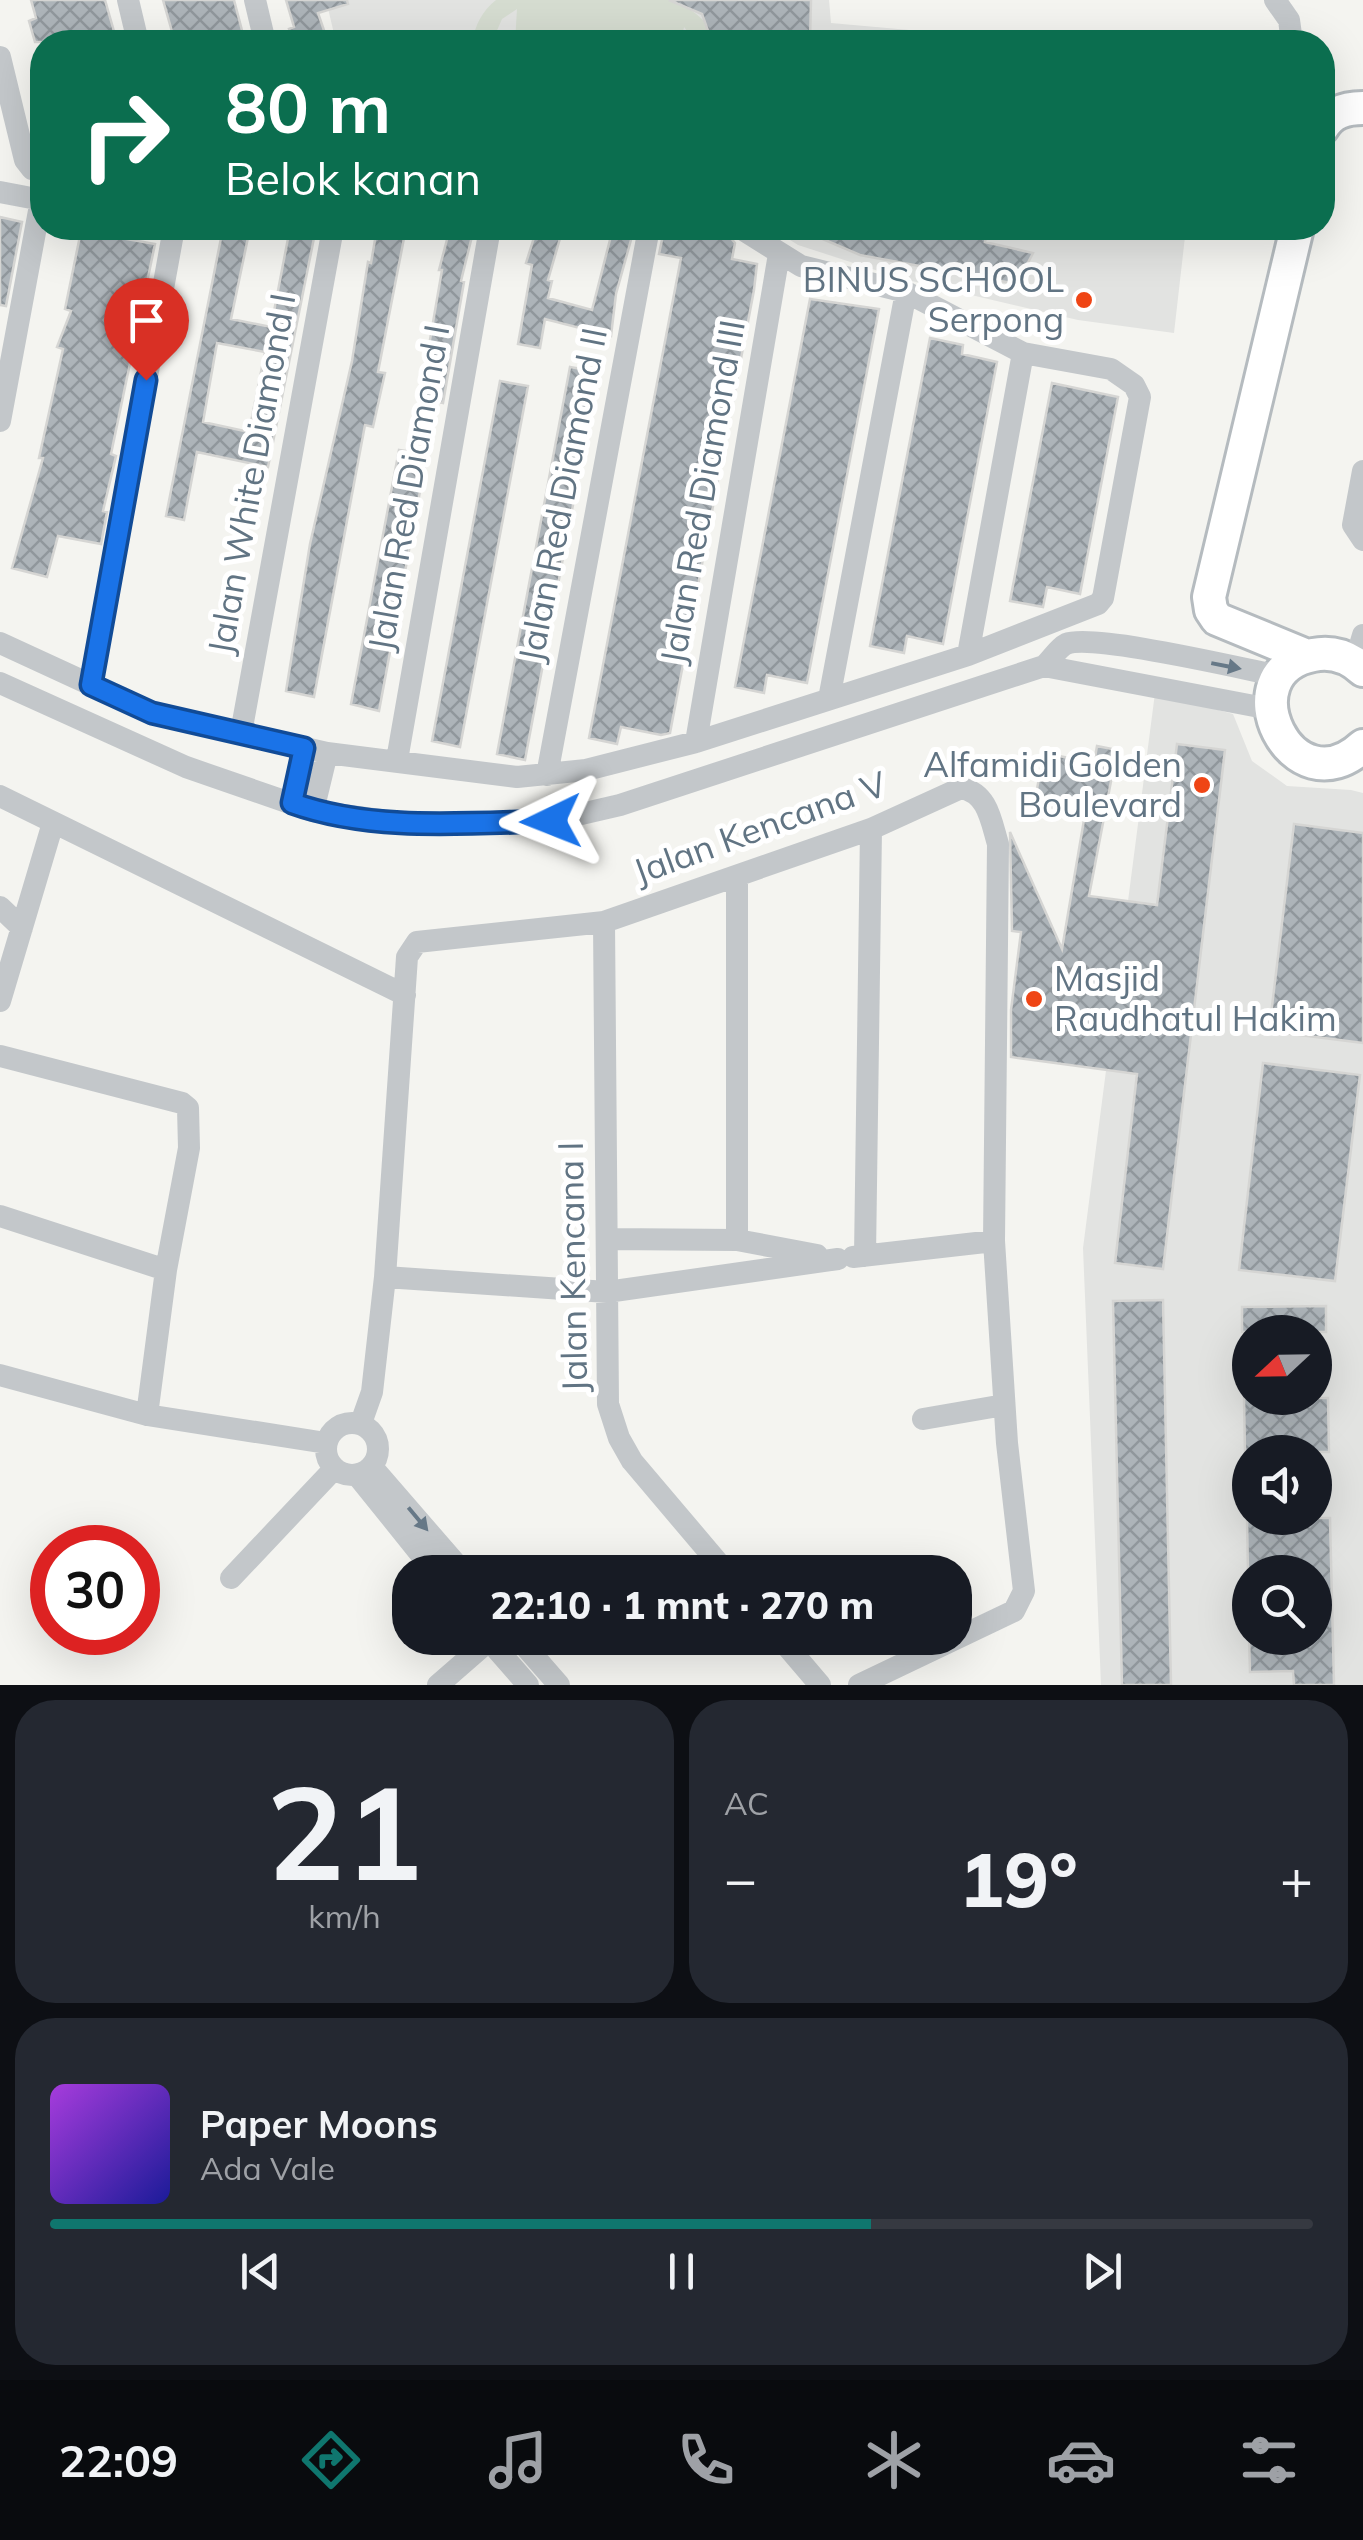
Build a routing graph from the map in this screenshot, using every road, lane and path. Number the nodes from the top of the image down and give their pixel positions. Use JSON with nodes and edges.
{"nodes":[{"id":1,"x":128,"y":0,"type":"edge"},
{"id":2,"x":255,"y":0,"type":"edge"},
{"id":3,"x":1274,"y":0,"type":"edge"},
{"id":4,"x":135,"y":30,"type":"edge"},
{"id":5,"x":262,"y":30,"type":"edge"},
{"id":6,"x":1290,"y":30,"type":"edge"},
{"id":7,"x":0,"y":57,"type":"edge"},
{"id":8,"x":1363,"y":108,"type":"edge"},
{"id":9,"x":1335,"y":117,"type":"edge"},
{"id":10,"x":30,"y":150,"type":"edge"},
{"id":11,"x":0,"y":192,"type":"edge"},
{"id":12,"x":30,"y":198,"type":"edge"},
{"id":13,"x":34,"y":240,"type":"edge"},
{"id":14,"x":172,"y":240,"type":"edge"},
{"id":15,"x":331,"y":240,"type":"edge"},
{"id":16,"x":488,"y":240,"type":"edge"},
{"id":17,"x":647,"y":240,"type":"edge"},
{"id":18,"x":758,"y":240,"type":"edge"},
{"id":19,"x":1294,"y":240,"type":"edge"},
{"id":20,"x":779,"y":254,"type":"junction"},
{"id":21,"x":906,"y":292,"type":"junction"},
{"id":22,"x":1023,"y":354,"type":"junction"},
{"id":23,"x":0,"y":422,"type":"edge"},
{"id":24,"x":1363,"y":471,"type":"edge"},
{"id":25,"x":1363,"y":540,"type":"edge"},
{"id":26,"x":0,"y":643,"type":"edge"},
{"id":27,"x":1163,"y":654,"type":"junction"},
{"id":28,"x":968,"y":655,"type":"junction"},
{"id":29,"x":1307,"y":656,"type":"junction"},
{"id":30,"x":1360,"y":656,"type":"edge"},
{"id":31,"x":1044,"y":666,"type":"junction"},
{"id":32,"x":1280,"y":676,"type":"junction"},
{"id":33,"x":0,"y":684,"type":"edge"},
{"id":34,"x":91,"y":685,"type":"junction"},
{"id":35,"x":1156,"y":688,"type":"junction"},
{"id":36,"x":829,"y":699,"type":"junction"},
{"id":37,"x":1270,"y":709,"type":"junction"},
{"id":38,"x":240,"y":733,"type":"junction"},
{"id":39,"x":696,"y":742,"type":"junction"},
{"id":40,"x":315,"y":750,"type":"junction"},
{"id":41,"x":1357,"y":757,"type":"edge"},
{"id":42,"x":397,"y":760,"type":"junction"},
{"id":43,"x":547,"y":775,"type":"junction"},
{"id":44,"x":0,"y":796,"type":"edge"},
{"id":45,"x":302,"y":807,"type":"junction"},
{"id":46,"x":54,"y":823,"type":"junction"},
{"id":47,"x":871,"y":829,"type":"junction"},
{"id":48,"x":736,"y":876,"type":"junction"},
{"id":49,"x":0,"y":906,"type":"edge"},
{"id":50,"x":604,"y":922,"type":"junction"},
{"id":51,"x":22,"y":928,"type":"junction"},
{"id":52,"x":405,"y":995,"type":"junction"},
{"id":53,"x":0,"y":1001,"type":"edge"},
{"id":54,"x":0,"y":1056,"type":"edge"},
{"id":55,"x":0,"y":1216,"type":"edge"},
{"id":56,"x":607,"y":1239,"type":"junction"},
{"id":57,"x":737,"y":1240,"type":"junction"},
{"id":58,"x":994,"y":1240,"type":"junction"},
{"id":59,"x":864,"y":1256,"type":"junction"},
{"id":60,"x":838,"y":1259,"type":"junction"},
{"id":61,"x":166,"y":1270,"type":"junction"},
{"id":62,"x":386,"y":1277,"type":"junction"},
{"id":63,"x":607,"y":1292,"type":"junction"},
{"id":64,"x":0,"y":1375,"type":"edge"},
{"id":65,"x":1004,"y":1405,"type":"junction"},
{"id":66,"x":148,"y":1415,"type":"junction"},
{"id":67,"x":923,"y":1418,"type":"dead end"},
{"id":68,"x":366,"y":1419,"type":"junction"},
{"id":69,"x":326,"y":1444,"type":"junction"},
{"id":70,"x":354,"y":1470,"type":"junction"},
{"id":71,"x":422,"y":1555,"type":"edge"},
{"id":72,"x":445,"y":1555,"type":"edge"},
{"id":73,"x":712,"y":1555,"type":"edge"},
{"id":74,"x":231,"y":1578,"type":"dead end"},
{"id":75,"x":471,"y":1655,"type":"edge"},
{"id":76,"x":503,"y":1655,"type":"edge"},
{"id":77,"x":533,"y":1655,"type":"edge"},
{"id":78,"x":794,"y":1655,"type":"edge"},
{"id":79,"x":438,"y":1685,"type":"edge"},
{"id":80,"x":528,"y":1685,"type":"edge"},
{"id":81,"x":559,"y":1685,"type":"edge"},
{"id":82,"x":820,"y":1685,"type":"edge"},
{"id":83,"x":859,"y":1685,"type":"edge"}],
"edges":[{"from":1,"to":4,"type":"street"},
{"from":2,"to":5,"type":"street"},
{"from":3,"to":6,"type":"street"},
{"from":7,"to":10,"type":"street"},
{"from":8,"to":9,"type":"street"},
{"from":11,"to":12,"type":"street"},
{"from":13,"to":23,"type":"street"},
{"from":14,"to":34,"type":"street"},
{"from":15,"to":38,"type":"street","name":"Jalan White Diamond I"},
{"from":16,"to":42,"type":"street","name":"Jalan Red Diamond I"},
{"from":17,"to":43,"type":"street","name":"Jalan Red Diamond II"},
{"from":18,"to":20,"type":"street"},
{"from":19,"to":29,"type":"street"},
{"from":20,"to":21,"type":"street"},
{"from":20,"to":39,"type":"street","name":"Jalan Red Diamond III"},
{"from":21,"to":22,"type":"street"},
{"from":21,"to":36,"type":"street"},
{"from":22,"to":28,"type":"street"},
{"from":22,"to":28,"type":"street"},
{"from":24,"to":25,"type":"street"},
{"from":26,"to":34,"type":"street"},
{"from":27,"to":31,"type":"street"},
{"from":27,"to":32,"type":"street","one_way":true},
{"from":27,"to":35,"type":"street"},
{"from":28,"to":36,"type":"street"},
{"from":29,"to":30,"type":"street"},
{"from":29,"to":32,"type":"street"},
{"from":31,"to":35,"type":"street"},
{"from":31,"to":45,"type":"street"},
{"from":32,"to":37,"type":"street"},
{"from":33,"to":45,"type":"street"},
{"from":34,"to":38,"type":"street"},
{"from":35,"to":37,"type":"street"},
{"from":36,"to":39,"type":"street"},
{"from":37,"to":41,"type":"street"},
{"from":38,"to":40,"type":"street"},
{"from":39,"to":43,"type":"street"},
{"from":40,"to":42,"type":"street"},
{"from":40,"to":45,"type":"street"},
{"from":42,"to":43,"type":"street"},
{"from":44,"to":46,"type":"street"},
{"from":46,"to":51,"type":"street"},
{"from":46,"to":52,"type":"street"},
{"from":47,"to":48,"type":"street","name":"Jalan Kencana V"},
{"from":47,"to":58,"type":"street","name":"Jalan Kencana V"},
{"from":47,"to":59,"type":"street"},
{"from":48,"to":50,"type":"street","name":"Jalan Kencana V"},
{"from":48,"to":57,"type":"street"},
{"from":49,"to":51,"type":"street"},
{"from":50,"to":52,"type":"street","name":"Jalan Kencana V"},
{"from":50,"to":56,"type":"street","name":"Jalan Kencana I"},
{"from":51,"to":53,"type":"street"},
{"from":52,"to":62,"type":"street","name":"Jalan Kencana V"},
{"from":54,"to":61,"type":"street"},
{"from":55,"to":61,"type":"street"},
{"from":56,"to":57,"type":"street"},
{"from":56,"to":63,"type":"street","name":"Jalan Kencana I"},
{"from":57,"to":60,"type":"street"},
{"from":58,"to":59,"type":"street"},
{"from":58,"to":65,"type":"street","name":"Jalan Kencana V"},
{"from":59,"to":60,"type":"street"},
{"from":60,"to":63,"type":"street"},
{"from":61,"to":66,"type":"street"},
{"from":62,"to":63,"type":"street"},
{"from":62,"to":68,"type":"street","name":"Jalan Kencana V"},
{"from":63,"to":73,"type":"street","name":"Jalan Kencana I"},
{"from":64,"to":66,"type":"street"},
{"from":65,"to":67,"type":"street"},
{"from":65,"to":83,"type":"street","name":"Jalan Kencana V"},
{"from":66,"to":69,"type":"street"},
{"from":68,"to":69,"type":"street"},
{"from":68,"to":70,"type":"street"},
{"from":69,"to":70,"type":"street"},
{"from":70,"to":71,"type":"street"},
{"from":70,"to":72,"type":"street","one_way":true},
{"from":70,"to":74,"type":"street"},
{"from":75,"to":79,"type":"street"},
{"from":76,"to":80,"type":"street"},
{"from":77,"to":81,"type":"street"},
{"from":78,"to":82,"type":"street"}]}
